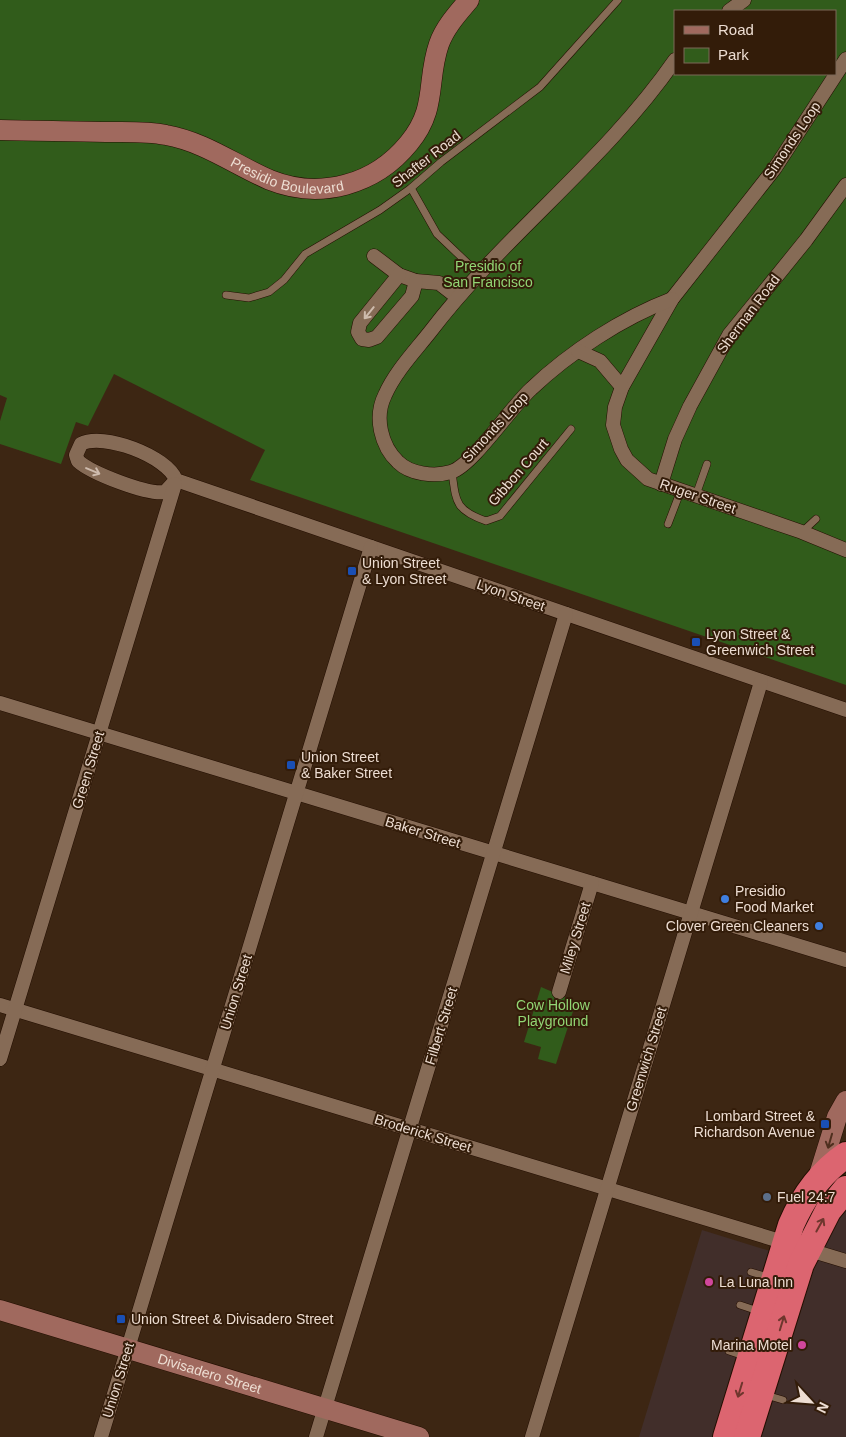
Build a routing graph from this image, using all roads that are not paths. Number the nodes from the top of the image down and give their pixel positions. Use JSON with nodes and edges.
{"nodes":[{"id":1,"x":468,"y":0,"type":"edge"},
{"id":2,"x":618,"y":0,"type":"edge"},
{"id":3,"x":744,"y":0,"type":"edge"},
{"id":4,"x":731,"y":10,"type":"edge"},
{"id":5,"x":846,"y":59,"type":"edge"},
{"id":6,"x":674,"y":61,"type":"edge"},
{"id":7,"x":836,"y":74,"type":"edge"},
{"id":8,"x":836,"y":75,"type":"edge"},
{"id":9,"x":0,"y":130,"type":"edge"},
{"id":10,"x":846,"y":184,"type":"edge"},
{"id":11,"x":412,"y":188,"type":"junction"},
{"id":12,"x":374,"y":256,"type":"dead end"},
{"id":13,"x":478,"y":273,"type":"junction"},
{"id":14,"x":399,"y":275,"type":"junction"},
{"id":15,"x":416,"y":281,"type":"junction"},
{"id":16,"x":226,"y":296,"type":"dead end"},
{"id":17,"x":457,"y":297,"type":"junction"},
{"id":18,"x":672,"y":299,"type":"junction"},
{"id":19,"x":578,"y":351,"type":"junction"},
{"id":20,"x":622,"y":387,"type":"junction"},
{"id":21,"x":571,"y":429,"type":"dead end"},
{"id":22,"x":707,"y":464,"type":"dead end"},
{"id":23,"x":452,"y":472,"type":"junction"},
{"id":24,"x":176,"y":480,"type":"junction"},
{"id":25,"x":660,"y":484,"type":"junction"},
{"id":26,"x":681,"y":490,"type":"junction"},
{"id":27,"x":696,"y":495,"type":"junction"},
{"id":28,"x":816,"y":519,"type":"dead end"},
{"id":29,"x":668,"y":524,"type":"dead end"},
{"id":30,"x":802,"y":532,"type":"junction"},
{"id":31,"x":371,"y":547,"type":"junction"},
{"id":32,"x":846,"y":550,"type":"edge"},
{"id":33,"x":566,"y":614,"type":"junction"},
{"id":34,"x":761,"y":682,"type":"junction"},
{"id":35,"x":0,"y":703,"type":"edge"},
{"id":36,"x":846,"y":710,"type":"edge"},
{"id":37,"x":99,"y":733,"type":"junction"},
{"id":38,"x":296,"y":793,"type":"junction"},
{"id":39,"x":493,"y":853,"type":"junction"},
{"id":40,"x":592,"y":883,"type":"junction"},
{"id":41,"x":691,"y":913,"type":"junction"},
{"id":42,"x":846,"y":960,"type":"edge"},
{"id":43,"x":559,"y":992,"type":"dead end"},
{"id":44,"x":0,"y":1005,"type":"edge"},
{"id":45,"x":15,"y":1009,"type":"junction"},
{"id":46,"x":0,"y":1059,"type":"edge"},
{"id":47,"x":212,"y":1069,"type":"junction"},
{"id":48,"x":846,"y":1101,"type":"edge"},
{"id":49,"x":410,"y":1129,"type":"junction"},
{"id":50,"x":846,"y":1155,"type":"edge"},
{"id":51,"x":816,"y":1183,"type":"junction"},
{"id":52,"x":607,"y":1189,"type":"junction"},
{"id":53,"x":842,"y":1189,"type":"edge"},
{"id":54,"x":796,"y":1246,"type":"junction"},
{"id":55,"x":846,"y":1261,"type":"edge"},
{"id":56,"x":0,"y":1310,"type":"edge"},
{"id":57,"x":128,"y":1348,"type":"junction"},
{"id":58,"x":325,"y":1408,"type":"junction"},
{"id":59,"x":101,"y":1437,"type":"edge"},
{"id":60,"x":316,"y":1437,"type":"edge"},
{"id":61,"x":419,"y":1437,"type":"edge"},
{"id":62,"x":532,"y":1437,"type":"edge"},
{"id":63,"x":726,"y":1437,"type":"edge"},
{"id":64,"x":747,"y":1437,"type":"edge"}],
"edges":[{"from":1,"to":9,"type":"street","name":"Presidio Boulevard"},
{"from":2,"to":11,"type":"lane","name":"Shafter Road"},
{"from":3,"to":4,"type":"street"},
{"from":5,"to":7,"type":"street","name":"Simonds Loop"},
{"from":6,"to":13,"type":"street","name":"Simonds Loop"},
{"from":8,"to":18,"type":"street","name":"Simonds Loop"},
{"from":10,"to":25,"type":"street","name":"Sherman Road"},
{"from":11,"to":13,"type":"lane"},
{"from":11,"to":16,"type":"lane","name":"Shafter Road"},
{"from":12,"to":14,"type":"street"},
{"from":13,"to":17,"type":"street","name":"Simonds Loop"},
{"from":14,"to":15,"type":"street"},
{"from":14,"to":15,"type":"street","one_way":true},
{"from":15,"to":17,"type":"street"},
{"from":17,"to":23,"type":"street","name":"Simonds Loop"},
{"from":18,"to":19,"type":"street","name":"Simonds Loop"},
{"from":18,"to":20,"type":"street","name":"Ruger Street"},
{"from":19,"to":20,"type":"street"},
{"from":19,"to":23,"type":"street","name":"Simonds Loop"},
{"from":20,"to":25,"type":"street","name":"Ruger Street"},
{"from":21,"to":23,"type":"lane","name":"Gibbon Court"},
{"from":22,"to":27,"type":"lane"},
{"from":24,"to":24,"type":"street","name":"Lyon Street","one_way":true},
{"from":24,"to":31,"type":"street","name":"Lyon Street"},
{"from":24,"to":37,"type":"street","name":"Green Street"},
{"from":25,"to":26,"type":"street","name":"Ruger Street"},
{"from":26,"to":27,"type":"street","name":"Ruger Street"},
{"from":26,"to":29,"type":"lane"},
{"from":27,"to":30,"type":"street","name":"Ruger Street"},
{"from":28,"to":30,"type":"lane"},
{"from":30,"to":32,"type":"street","name":"Ruger Street"},
{"from":31,"to":33,"type":"street","name":"Lyon Street"},
{"from":31,"to":38,"type":"street","name":"Union Street"},
{"from":33,"to":34,"type":"street","name":"Lyon Street"},
{"from":33,"to":39,"type":"street","name":"Filbert Street"},
{"from":34,"to":36,"type":"street","name":"Lyon Street"},
{"from":34,"to":41,"type":"street","name":"Greenwich Street"},
{"from":35,"to":37,"type":"street","name":"Baker Street"},
{"from":37,"to":38,"type":"street","name":"Baker Street"},
{"from":37,"to":45,"type":"street","name":"Green Street"},
{"from":38,"to":39,"type":"street","name":"Baker Street"},
{"from":38,"to":47,"type":"street","name":"Union Street"},
{"from":39,"to":40,"type":"street","name":"Baker Street"},
{"from":39,"to":49,"type":"street","name":"Filbert Street"},
{"from":40,"to":41,"type":"street","name":"Baker Street"},
{"from":40,"to":43,"type":"street","name":"Miley Street"},
{"from":41,"to":42,"type":"street","name":"Baker Street"},
{"from":41,"to":52,"type":"street","name":"Greenwich Street"},
{"from":44,"to":45,"type":"street","name":"Broderick Street"},
{"from":45,"to":46,"type":"street","name":"Green Street"},
{"from":45,"to":47,"type":"street","name":"Broderick Street"},
{"from":47,"to":49,"type":"street","name":"Broderick Street"},
{"from":47,"to":57,"type":"street","name":"Union Street"},
{"from":48,"to":51,"type":"street","one_way":true},
{"from":49,"to":52,"type":"street","name":"Broderick Street"},
{"from":49,"to":58,"type":"street","name":"Filbert Street"},
{"from":50,"to":51,"type":"highway"},
{"from":51,"to":54,"type":"highway"},
{"from":52,"to":54,"type":"street","name":"Broderick Street"},
{"from":52,"to":62,"type":"street","name":"Greenwich Street"},
{"from":54,"to":53,"type":"highway","one_way":true},
{"from":54,"to":55,"type":"street","name":"Broderick Street"},
{"from":54,"to":63,"type":"highway","one_way":true},
{"from":64,"to":54,"type":"highway","one_way":true},
{"from":56,"to":57,"type":"street","name":"Divisadero Street"},
{"from":57,"to":58,"type":"street","name":"Divisadero Street"},
{"from":57,"to":59,"type":"street","name":"Union Street"},
{"from":58,"to":60,"type":"street","name":"Filbert Street"},
{"from":58,"to":61,"type":"street","name":"Divisadero Street"}]}
